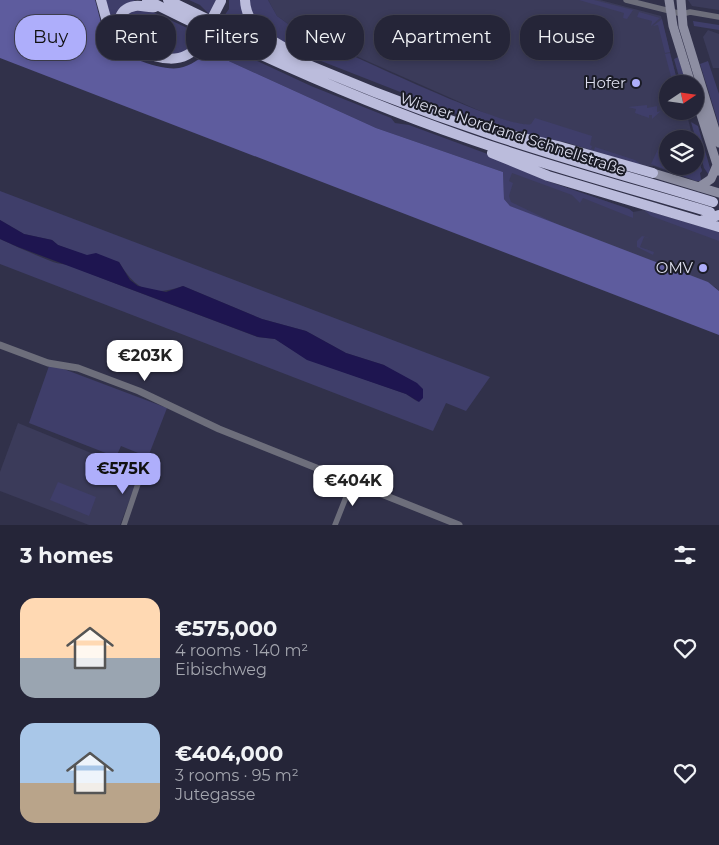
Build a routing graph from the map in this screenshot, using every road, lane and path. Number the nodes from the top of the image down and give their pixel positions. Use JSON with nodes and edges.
{"nodes":[{"id":1,"x":102,"y":0,"type":"edge"},
{"id":2,"x":147,"y":0,"type":"edge"},
{"id":3,"x":221,"y":0,"type":"edge"},
{"id":4,"x":245,"y":0,"type":"edge"},
{"id":5,"x":626,"y":0,"type":"edge"},
{"id":6,"x":669,"y":0,"type":"edge"},
{"id":7,"x":681,"y":0,"type":"edge"},
{"id":8,"x":164,"y":3,"type":"edge"},
{"id":9,"x":671,"y":12,"type":"junction"},
{"id":10,"x":682,"y":14,"type":"junction"},
{"id":11,"x":106,"y":15,"type":"edge"},
{"id":12,"x":121,"y":15,"type":"edge"},
{"id":13,"x":719,"y":17,"type":"edge"},
{"id":14,"x":176,"y":58,"type":"edge"},
{"id":15,"x":304,"y":63,"type":"junction"},
{"id":16,"x":688,"y":75,"type":"edge"},
{"id":17,"x":703,"y":120,"type":"edge"},
{"id":18,"x":497,"y":137,"type":"junction"},
{"id":19,"x":469,"y":139,"type":"junction"},
{"id":20,"x":719,"y":143,"type":"edge"},
{"id":21,"x":718,"y":168,"type":"edge"},
{"id":22,"x":653,"y":173,"type":"joint"},
{"id":23,"x":699,"y":187,"type":"junction"},
{"id":24,"x":716,"y":197,"type":"edge"},
{"id":25,"x":715,"y":214,"type":"edge"},
{"id":26,"x":699,"y":221,"type":"junction"},
{"id":27,"x":719,"y":227,"type":"edge"},
{"id":28,"x":0,"y":345,"type":"edge"},
{"id":29,"x":142,"y":472,"type":"dead end"},
{"id":30,"x":352,"y":482,"type":"junction"},
{"id":31,"x":124,"y":525,"type":"edge"},
{"id":32,"x":335,"y":525,"type":"edge"},
{"id":33,"x":459,"y":525,"type":"edge"}],
"edges":[{"from":1,"to":11,"type":"highway"},
{"from":2,"to":8,"type":"highway","name":"Wiener Nordrand Schnellstraße"},
{"from":3,"to":14,"type":"highway","bridge":true},
{"from":4,"to":15,"type":"highway"},
{"from":5,"to":9,"type":"street"},
{"from":6,"to":9,"type":"main road"},
{"from":7,"to":10,"type":"main road"},
{"from":8,"to":12,"type":"highway"},
{"from":8,"to":15,"type":"highway","name":"Wiener Nordrand Schnellstraße"},
{"from":8,"to":19,"type":"highway","name":"Wiener Nordrand Schnellstraße"},
{"from":9,"to":10,"type":"street"},
{"from":9,"to":16,"type":"main road"},
{"from":10,"to":13,"type":"street"},
{"from":10,"to":20,"type":"main road"},
{"from":15,"to":18,"type":"highway","name":"Wiener Nordrand Schnellstraße"},
{"from":17,"to":21,"type":"main road"},
{"from":18,"to":22,"type":"highway"},
{"from":18,"to":24,"type":"highway","name":"Wiener Nordrand Schnellstraße"},
{"from":19,"to":25,"type":"highway","name":"Wiener Nordrand Schnellstraße"},
{"from":19,"to":26,"type":"highway"},
{"from":21,"to":23,"type":"main road"},
{"from":22,"to":23,"type":"main road"},
{"from":23,"to":24,"type":"main road"},
{"from":25,"to":26,"type":"highway"},
{"from":26,"to":27,"type":"highway"},
{"from":28,"to":30,"type":"street"},
{"from":29,"to":31,"type":"street"},
{"from":30,"to":32,"type":"street"},
{"from":30,"to":33,"type":"street"}]}
